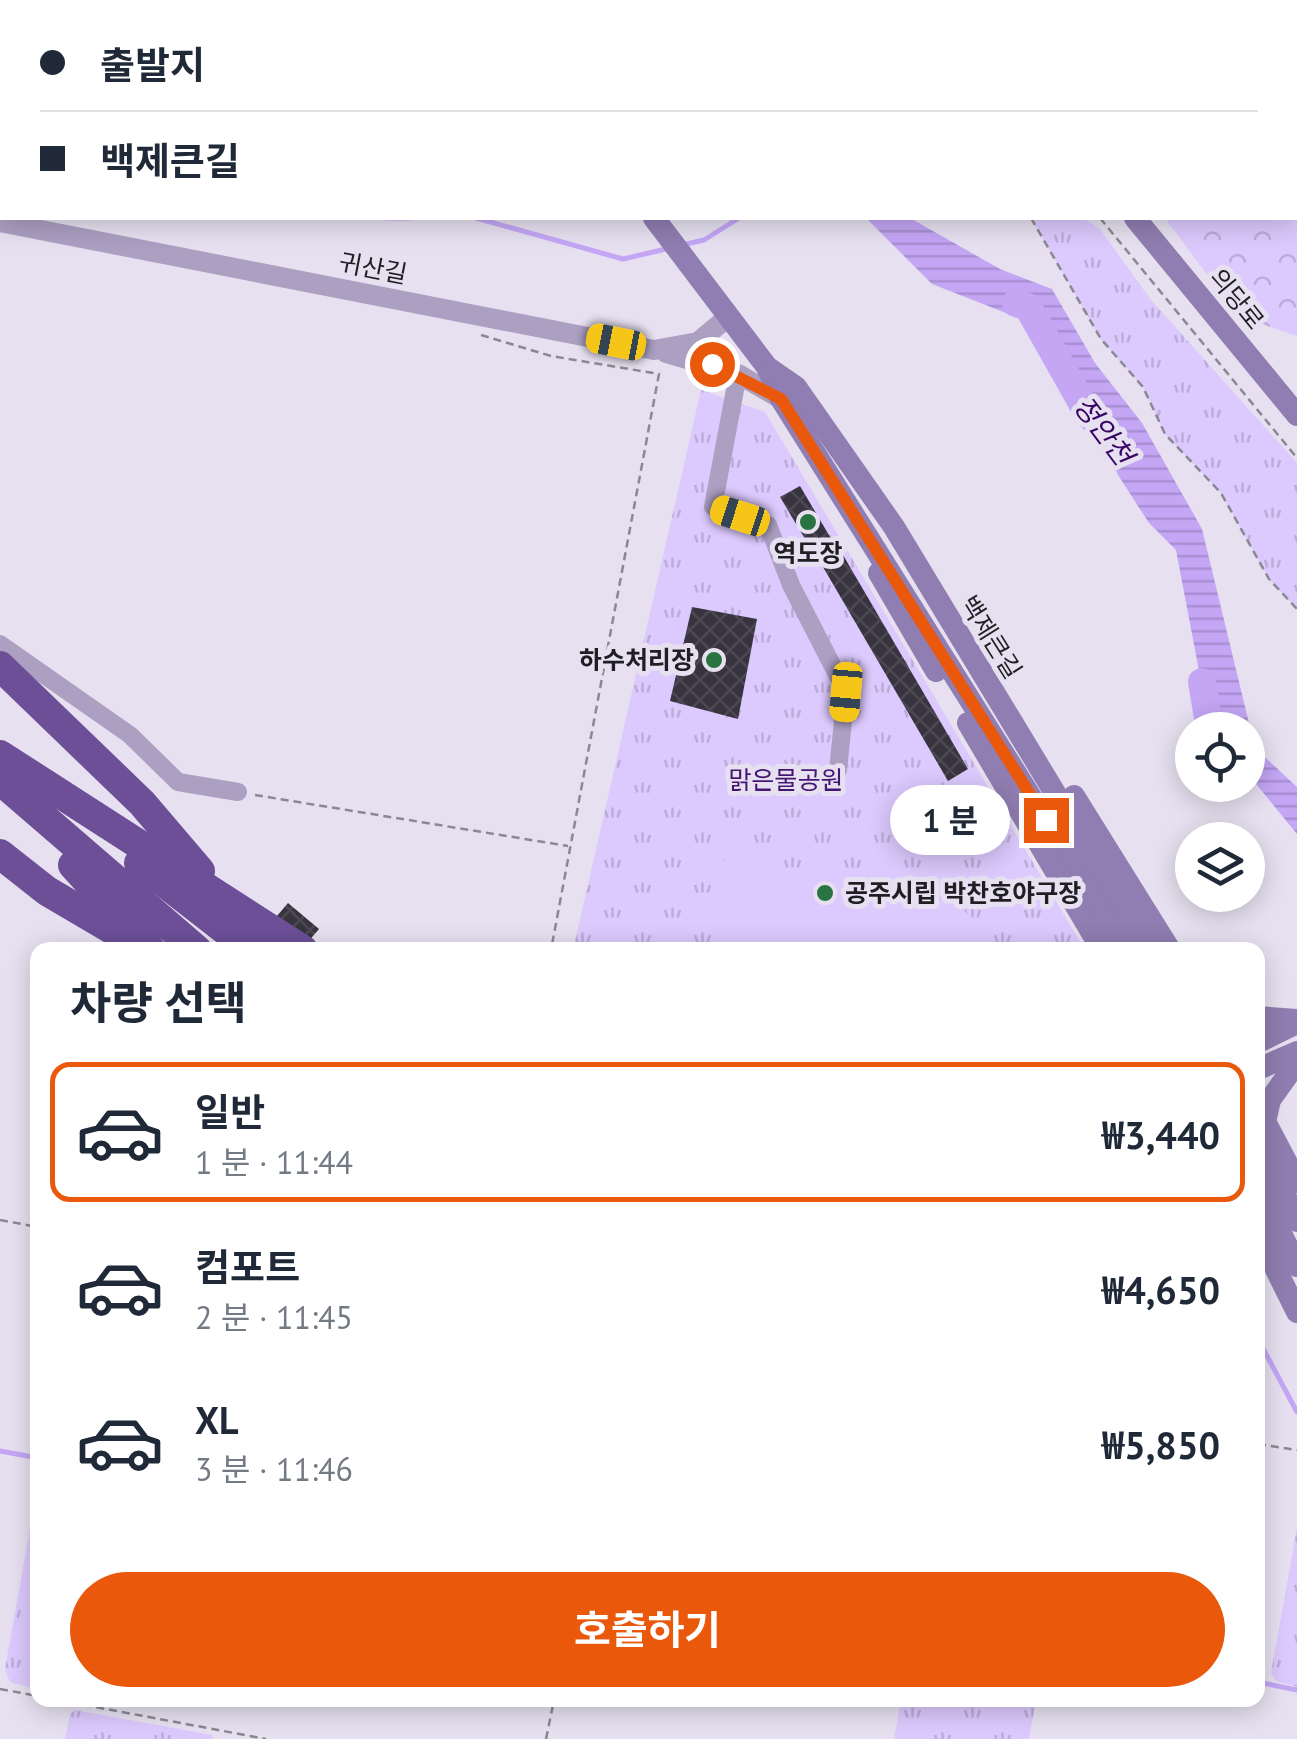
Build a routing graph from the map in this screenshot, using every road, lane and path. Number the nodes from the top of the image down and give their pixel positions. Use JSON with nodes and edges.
{"nodes":[{"id":1,"x":655,"y":220,"type":"edge"},
{"id":2,"x":1032,"y":220,"type":"edge"},
{"id":3,"x":1102,"y":220,"type":"edge"},
{"id":4,"x":1137,"y":220,"type":"edge"},
{"id":5,"x":0,"y":222,"type":"edge"},
{"id":6,"x":728,"y":317,"type":"junction"},
{"id":7,"x":476,"y":333,"type":"dead end"},
{"id":8,"x":654,"y":350,"type":"junction"},
{"id":9,"x":767,"y":367,"type":"junction"},
{"id":10,"x":738,"y":374,"type":"junction"},
{"id":11,"x":781,"y":399,"type":"junction"},
{"id":12,"x":1297,"y":415,"type":"edge"},
{"id":13,"x":1297,"y":458,"type":"edge"},
{"id":14,"x":861,"y":481,"type":"junction"},
{"id":15,"x":844,"y":498,"type":"junction"},
{"id":16,"x":1297,"y":609,"type":"edge"},
{"id":17,"x":0,"y":644,"type":"edge"},
{"id":18,"x":0,"y":666,"type":"edge"},
{"id":19,"x":0,"y":756,"type":"edge"},
{"id":20,"x":838,"y":770,"type":"dead end"},
{"id":21,"x":0,"y":783,"type":"edge"},
{"id":22,"x":238,"y":792,"type":"joint"},
{"id":23,"x":569,"y":846,"type":"junction"},
{"id":24,"x":0,"y":854,"type":"edge"},
{"id":25,"x":222,"y":896,"type":"junction"},
{"id":26,"x":135,"y":942,"type":"edge"},
{"id":27,"x":142,"y":942,"type":"edge"},
{"id":28,"x":188,"y":942,"type":"edge"},
{"id":29,"x":241,"y":942,"type":"edge"},
{"id":30,"x":291,"y":942,"type":"edge"},
{"id":31,"x":553,"y":942,"type":"edge"},
{"id":32,"x":1097,"y":942,"type":"edge"},
{"id":33,"x":1121,"y":942,"type":"edge"},
{"id":34,"x":1145,"y":942,"type":"edge"},
{"id":35,"x":1165,"y":942,"type":"edge"},
{"id":36,"x":1297,"y":1022,"type":"edge"},
{"id":37,"x":1274,"y":1052,"type":"edge"},
{"id":38,"x":1265,"y":1110,"type":"edge"},
{"id":39,"x":1265,"y":1131,"type":"edge"},
{"id":40,"x":1265,"y":1137,"type":"edge"},
{"id":41,"x":1297,"y":1182,"type":"edge"},
{"id":42,"x":1265,"y":1200,"type":"edge"},
{"id":43,"x":0,"y":1220,"type":"edge"},
{"id":44,"x":1297,"y":1220,"type":"edge"},
{"id":45,"x":30,"y":1226,"type":"edge"},
{"id":46,"x":1265,"y":1247,"type":"edge"},
{"id":47,"x":1297,"y":1266,"type":"edge"},
{"id":48,"x":1297,"y":1312,"type":"edge"},
{"id":49,"x":1265,"y":1445,"type":"edge"},
{"id":50,"x":1297,"y":1450,"type":"edge"},
{"id":51,"x":0,"y":1689,"type":"edge"},
{"id":52,"x":30,"y":1695,"type":"edge"},
{"id":53,"x":95,"y":1707,"type":"edge"},
{"id":54,"x":553,"y":1707,"type":"edge"},
{"id":55,"x":266,"y":1739,"type":"edge"},
{"id":56,"x":546,"y":1739,"type":"edge"}],
"edges":[{"from":1,"to":6,"type":"main road","name":"백제큰길"},
{"from":2,"to":16,"type":"path"},
{"from":3,"to":13,"type":"path"},
{"from":4,"to":12,"type":"main road","name":"의당로"},
{"from":5,"to":8,"type":"street","name":"귀산길"},
{"from":6,"to":8,"type":"street","name":"귀산길"},
{"from":6,"to":9,"type":"main road","name":"백제큰길"},
{"from":7,"to":23,"type":"path"},
{"from":8,"to":10,"type":"street"},
{"from":9,"to":11,"type":"main road","name":"백제큰길"},
{"from":9,"to":14,"type":"main road","name":"백제큰길"},
{"from":10,"to":11,"type":"street"},
{"from":10,"to":20,"type":"street"},
{"from":11,"to":15,"type":"main road","name":"백제큰길"},
{"from":14,"to":34,"type":"main road","name":"백제큰길"},
{"from":14,"to":35,"type":"main road"},
{"from":15,"to":32,"type":"main road"},
{"from":15,"to":33,"type":"main road","name":"백제큰길"},
{"from":17,"to":22,"type":"street"},
{"from":18,"to":25,"type":"highway"},
{"from":19,"to":25,"type":"highway"},
{"from":19,"to":29,"type":"highway"},
{"from":21,"to":27,"type":"highway"},
{"from":21,"to":28,"type":"highway"},
{"from":22,"to":23,"type":"path"},
{"from":23,"to":31,"type":"path"},
{"from":24,"to":26,"type":"highway"},
{"from":25,"to":30,"type":"highway"},
{"from":36,"to":37,"type":"main road"},
{"from":37,"to":38,"type":"main road"},
{"from":39,"to":41,"type":"main road"},
{"from":40,"to":44,"type":"main road"},
{"from":42,"to":47,"type":"main road"},
{"from":43,"to":45,"type":"path"},
{"from":46,"to":48,"type":"main road"},
{"from":49,"to":50,"type":"path"},
{"from":51,"to":52,"type":"path"},
{"from":53,"to":55,"type":"path"},
{"from":54,"to":56,"type":"path"}]}
